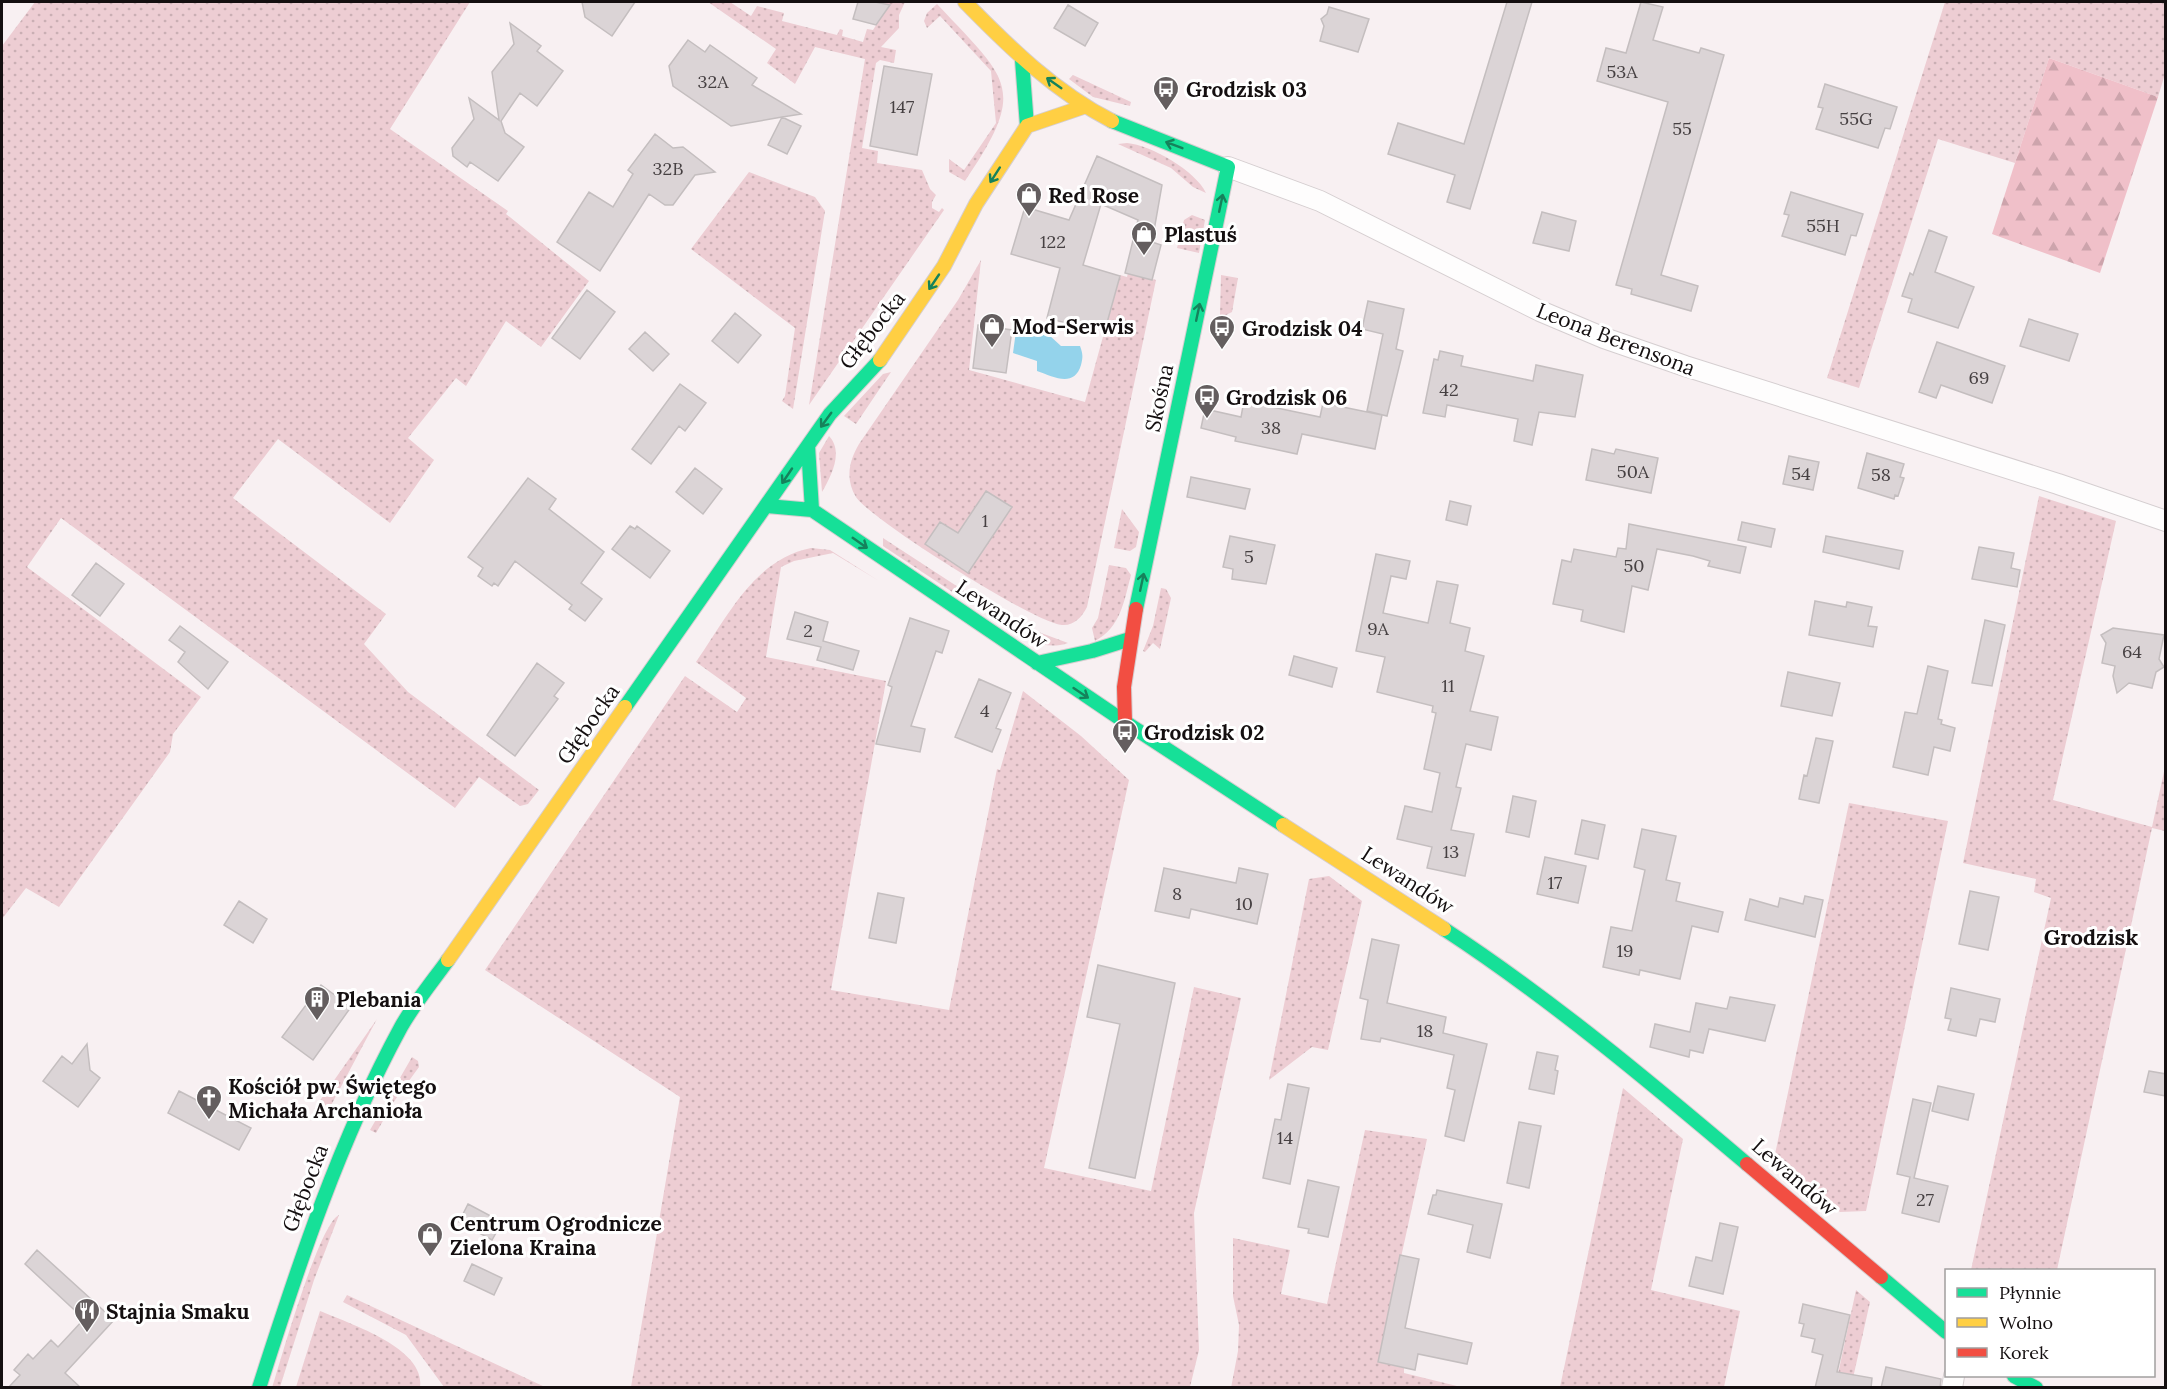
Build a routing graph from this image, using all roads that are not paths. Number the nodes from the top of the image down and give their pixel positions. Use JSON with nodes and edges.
{"nodes":[{"id":1,"x":965,"y":2,"type":"edge"},
{"id":2,"x":1022,"y":60,"type":"junction"},
{"id":3,"x":1086,"y":106,"type":"junction"},
{"id":4,"x":1027,"y":126,"type":"junction"},
{"id":5,"x":1228,"y":166,"type":"junction"},
{"id":6,"x":808,"y":446,"type":"junction"},
{"id":7,"x":767,"y":506,"type":"junction"},
{"id":8,"x":812,"y":510,"type":"junction"},
{"id":9,"x":2166,"y":521,"type":"edge"},
{"id":10,"x":1130,"y":639,"type":"junction"},
{"id":11,"x":1037,"y":663,"type":"junction"},
{"id":12,"x":1125,"y":722,"type":"junction"},
{"id":13,"x":1945,"y":1330,"type":"edge"},
{"id":14,"x":2016,"y":1377,"type":"edge"},
{"id":15,"x":259,"y":1388,"type":"edge"},
{"id":16,"x":2036,"y":1388,"type":"edge"}],
"edges":[{"from":1,"to":2,"type":"street","name":"Leona Berensona"},
{"from":3,"to":2,"type":"street","name":"Leona Berensona","one_way":true},
{"from":2,"to":4,"type":"street"},
{"from":3,"to":4,"type":"street"},
{"from":5,"to":3,"type":"street","name":"Leona Berensona","one_way":true},
{"from":4,"to":6,"type":"street","name":"Głębocka","one_way":true},
{"from":5,"to":9,"type":"street","name":"Leona Berensona"},
{"from":10,"to":5,"type":"street","name":"Skośna","one_way":true},
{"from":6,"to":7,"type":"street","name":"Głębocka","one_way":true},
{"from":6,"to":8,"type":"street"},
{"from":7,"to":8,"type":"street","name":"Lewandów"},
{"from":7,"to":15,"type":"street","name":"Głębocka"},
{"from":8,"to":11,"type":"street","name":"Lewandów","one_way":true},
{"from":10,"to":11,"type":"street"},
{"from":10,"to":12,"type":"street","name":"Skośna"},
{"from":11,"to":12,"type":"street","name":"Lewandów","one_way":true},
{"from":12,"to":13,"type":"street","name":"Lewandów"},
{"from":14,"to":16,"type":"street"}]}
